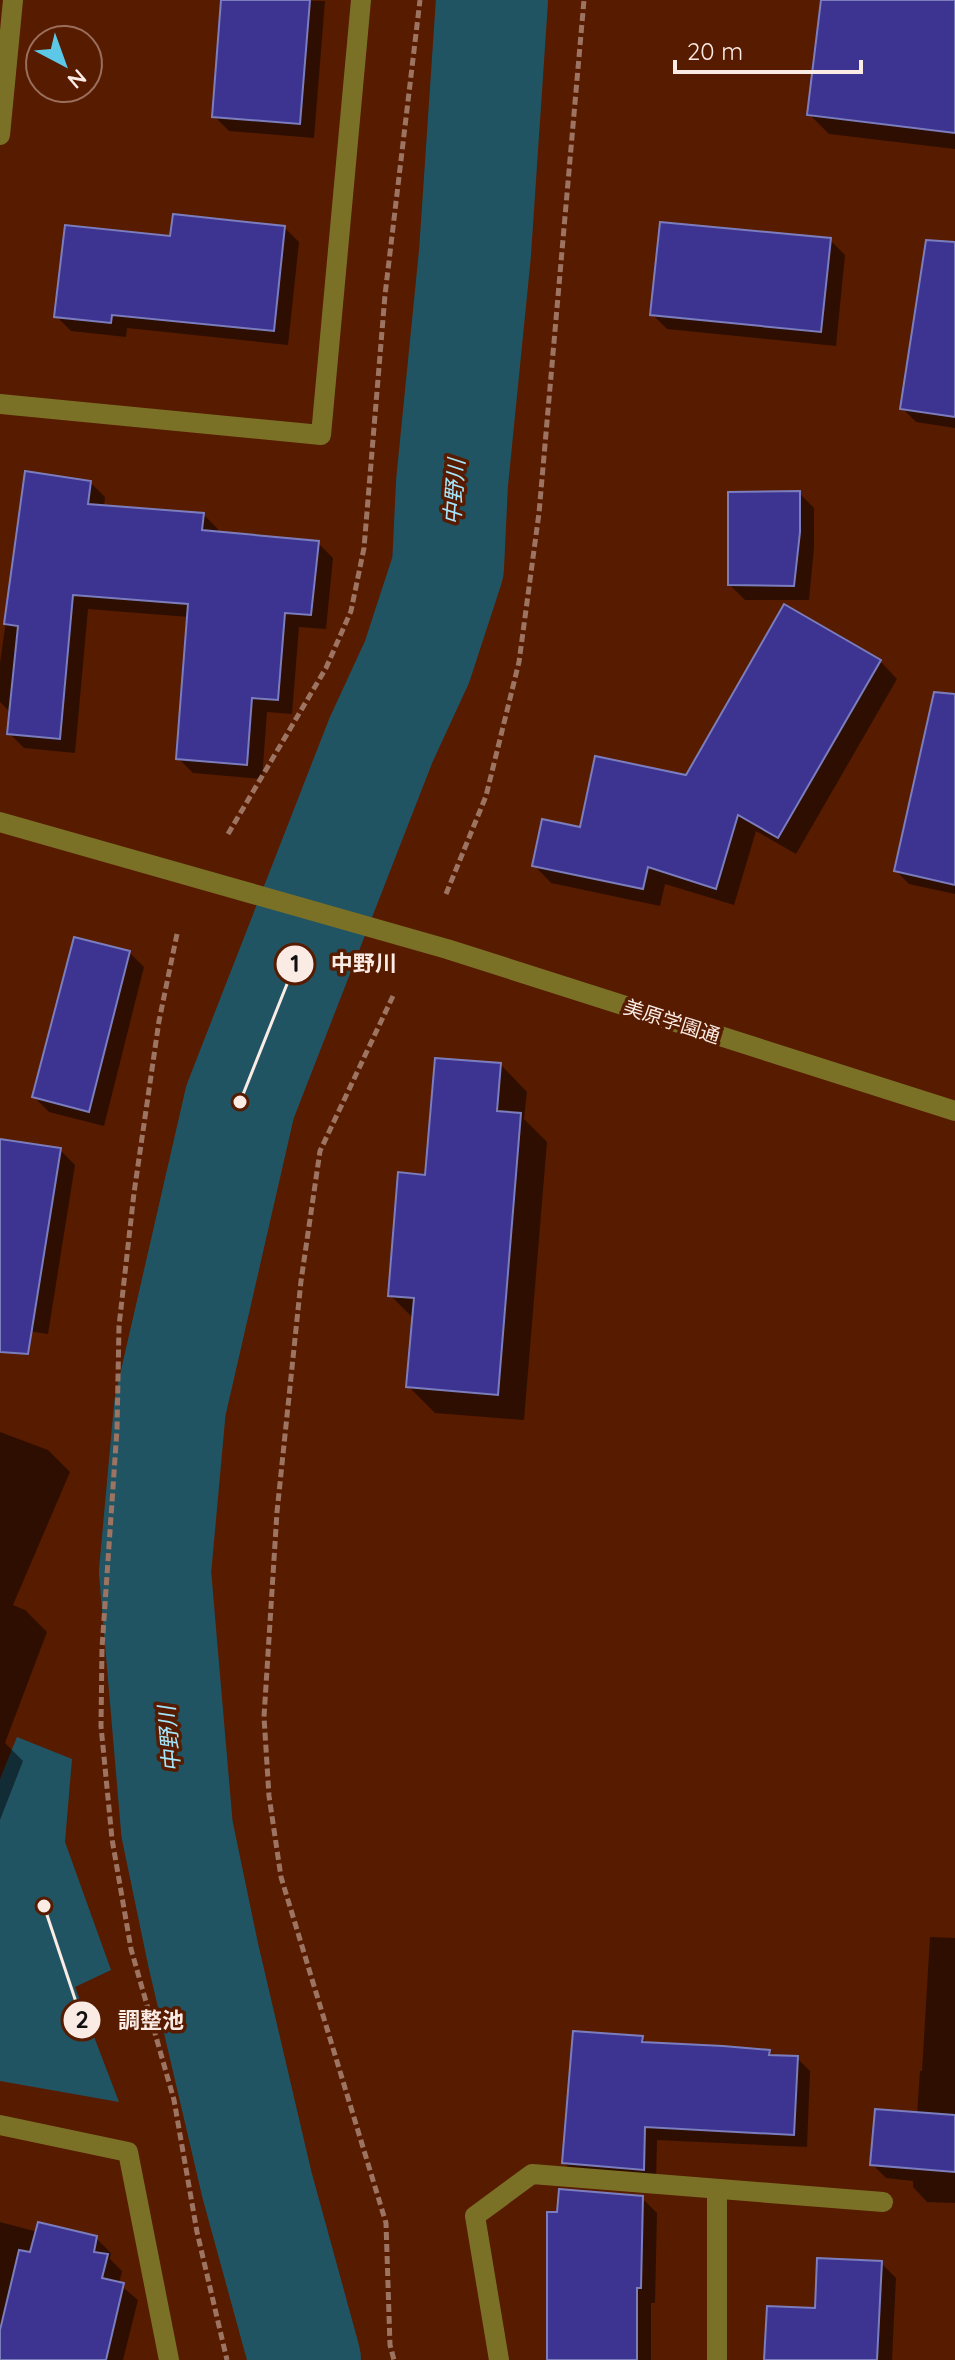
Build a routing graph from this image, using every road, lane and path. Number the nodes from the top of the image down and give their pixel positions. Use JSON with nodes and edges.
{"nodes":[{"id":1,"x":13,"y":0,"type":"edge"},
{"id":2,"x":361,"y":0,"type":"edge"},
{"id":3,"x":584,"y":0,"type":"edge"},
{"id":4,"x":0,"y":132,"type":"edge"},
{"id":5,"x":0,"y":404,"type":"edge"},
{"id":6,"x":0,"y":822,"type":"edge"},
{"id":7,"x":446,"y":894,"type":"dead end"},
{"id":8,"x":177,"y":934,"type":"dead end"},
{"id":9,"x":393,"y":996,"type":"dead end"},
{"id":10,"x":955,"y":1111,"type":"edge"},
{"id":11,"x":0,"y":2125,"type":"edge"},
{"id":12,"x":717,"y":2189,"type":"junction"},
{"id":13,"x":883,"y":2202,"type":"dead end"},
{"id":14,"x":169,"y":2360,"type":"edge"},
{"id":15,"x":227,"y":2360,"type":"edge"},
{"id":16,"x":394,"y":2360,"type":"edge"},
{"id":17,"x":499,"y":2360,"type":"edge"},
{"id":18,"x":717,"y":2360,"type":"edge"}],
"edges":[{"from":1,"to":4,"type":"street"},
{"from":2,"to":5,"type":"street"},
{"from":3,"to":7,"type":"path"},
{"from":6,"to":10,"type":"street","name":"美原学園通"},
{"from":8,"to":15,"type":"path"},
{"from":9,"to":16,"type":"path"},
{"from":11,"to":14,"type":"street"},
{"from":12,"to":13,"type":"street"},
{"from":12,"to":17,"type":"street"},
{"from":12,"to":18,"type":"street"}]}
